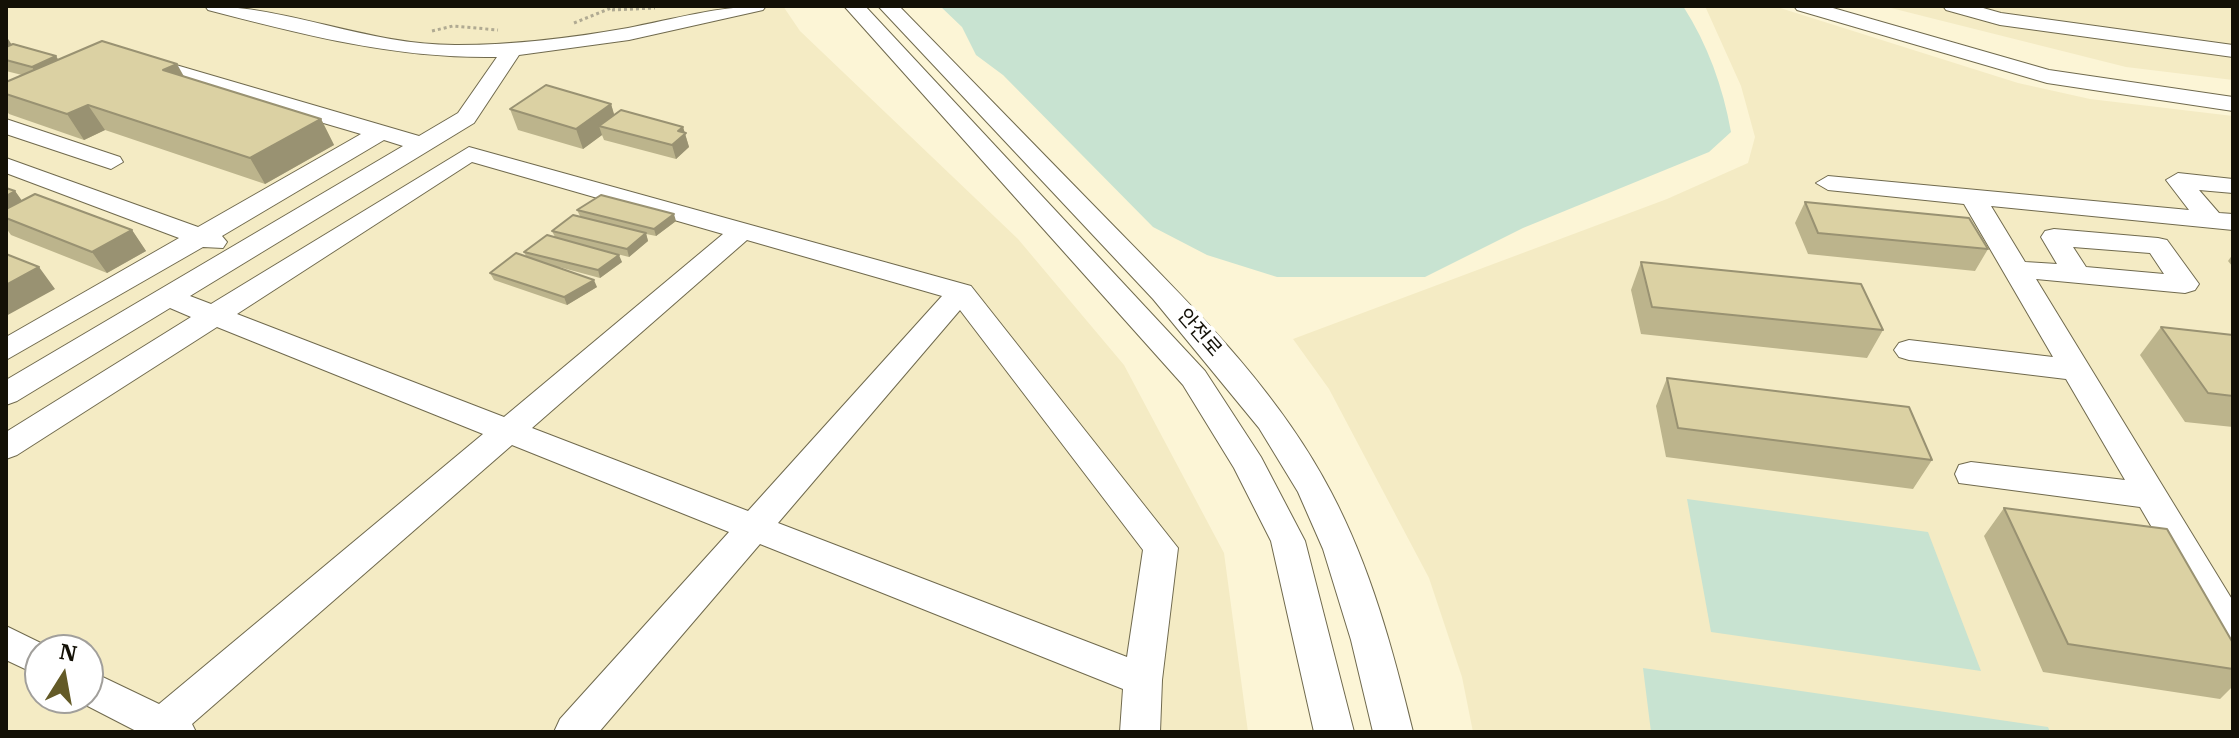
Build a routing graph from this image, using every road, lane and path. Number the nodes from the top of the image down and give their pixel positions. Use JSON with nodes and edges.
{"nodes":[{"id":1,"x":215,"y":6,"type":"edge"},
{"id":2,"x":616,"y":6,"type":"edge"},
{"id":3,"x":756,"y":6,"type":"edge"},
{"id":4,"x":854,"y":6,"type":"edge"},
{"id":5,"x":888,"y":6,"type":"edge"},
{"id":6,"x":1804,"y":6,"type":"edge"},
{"id":7,"x":1953,"y":6,"type":"edge"},
{"id":8,"x":664,"y":7,"type":"edge"},
{"id":9,"x":606,"y":11,"type":"junction"},
{"id":10,"x":1990,"y":12,"type":"edge"},
{"id":11,"x":574,"y":23,"type":"dead end"},
{"id":12,"x":422,"y":33,"type":"dead end"},
{"id":13,"x":508,"y":39,"type":"junction"},
{"id":14,"x":2233,"y":51,"type":"edge"},
{"id":15,"x":128,"y":58,"type":"edge"},
{"id":16,"x":2233,"y":104,"type":"edge"},
{"id":17,"x":6,"y":126,"type":"edge"},
{"id":18,"x":381,"y":132,"type":"junction"},
{"id":19,"x":422,"y":144,"type":"junction"},
{"id":20,"x":111,"y":162,"type":"dead end"},
{"id":21,"x":6,"y":165,"type":"edge"},
{"id":22,"x":1828,"y":183,"type":"dead end"},
{"id":23,"x":2233,"y":186,"type":"edge"},
{"id":24,"x":1973,"y":197,"type":"junction"},
{"id":25,"x":2222,"y":221,"type":"edge"},
{"id":26,"x":742,"y":231,"type":"junction"},
{"id":27,"x":204,"y":237,"type":"junction"},
{"id":28,"x":240,"y":253,"type":"junction"},
{"id":29,"x":2016,"y":269,"type":"junction"},
{"id":30,"x":2077,"y":275,"type":"dead end"},
{"id":31,"x":961,"y":292,"type":"junction"},
{"id":32,"x":167,"y":297,"type":"junction"},
{"id":33,"x":215,"y":315,"type":"junction"},
{"id":34,"x":6,"y":350,"type":"edge"},
{"id":35,"x":1909,"y":350,"type":"dead end"},
{"id":36,"x":2076,"y":370,"type":"junction"},
{"id":37,"x":12,"y":383,"type":"edge"},
{"id":38,"x":508,"y":430,"type":"junction"},
{"id":39,"x":6,"y":447,"type":"edge"},
{"id":40,"x":1971,"y":474,"type":"dead end"},
{"id":41,"x":2151,"y":496,"type":"junction"},
{"id":42,"x":754,"y":527,"type":"junction"},
{"id":43,"x":2233,"y":633,"type":"edge"},
{"id":44,"x":6,"y":642,"type":"edge"},
{"id":45,"x":24,"y":652,"type":"edge"},
{"id":46,"x":1143,"y":680,"type":"junction"},
{"id":47,"x":104,"y":695,"type":"edge"},
{"id":48,"x":168,"y":729,"type":"edge"},
{"id":49,"x":574,"y":732,"type":"edge"},
{"id":50,"x":1140,"y":732,"type":"edge"},
{"id":51,"x":1334,"y":732,"type":"edge"},
{"id":52,"x":1393,"y":732,"type":"edge"}],
"edges":[{"from":1,"to":13,"type":"street"},
{"from":2,"to":9,"type":"path"},
{"from":3,"to":13,"type":"street"},
{"from":4,"to":51,"type":"street","name":"안전로"},
{"from":5,"to":52,"type":"street","name":"안전로"},
{"from":6,"to":16,"type":"street"},
{"from":7,"to":10,"type":"street"},
{"from":8,"to":9,"type":"path"},
{"from":9,"to":11,"type":"path"},
{"from":10,"to":14,"type":"street"},
{"from":12,"to":13,"type":"path"},
{"from":13,"to":19,"type":"street"},
{"from":15,"to":18,"type":"street"},
{"from":17,"to":20,"type":"street"},
{"from":18,"to":19,"type":"street"},
{"from":18,"to":27,"type":"street"},
{"from":19,"to":28,"type":"street"},
{"from":21,"to":27,"type":"street"},
{"from":22,"to":24,"type":"street"},
{"from":23,"to":25,"type":"street"},
{"from":24,"to":25,"type":"street"},
{"from":24,"to":29,"type":"street"},
{"from":26,"to":31,"type":"street"},
{"from":26,"to":33,"type":"street"},
{"from":26,"to":38,"type":"street"},
{"from":27,"to":28,"type":"street"},
{"from":27,"to":34,"type":"street"},
{"from":28,"to":32,"type":"street"},
{"from":29,"to":30,"type":"street"},
{"from":29,"to":36,"type":"street"},
{"from":31,"to":42,"type":"street"},
{"from":31,"to":46,"type":"street"},
{"from":32,"to":33,"type":"street"},
{"from":32,"to":37,"type":"street"},
{"from":33,"to":38,"type":"street"},
{"from":33,"to":39,"type":"street"},
{"from":35,"to":36,"type":"street"},
{"from":36,"to":41,"type":"street"},
{"from":38,"to":42,"type":"street"},
{"from":38,"to":48,"type":"street"},
{"from":40,"to":41,"type":"street"},
{"from":41,"to":43,"type":"street"},
{"from":42,"to":46,"type":"street"},
{"from":42,"to":49,"type":"street"},
{"from":44,"to":45,"type":"street"},
{"from":46,"to":50,"type":"street"},
{"from":47,"to":48,"type":"street"}]}
